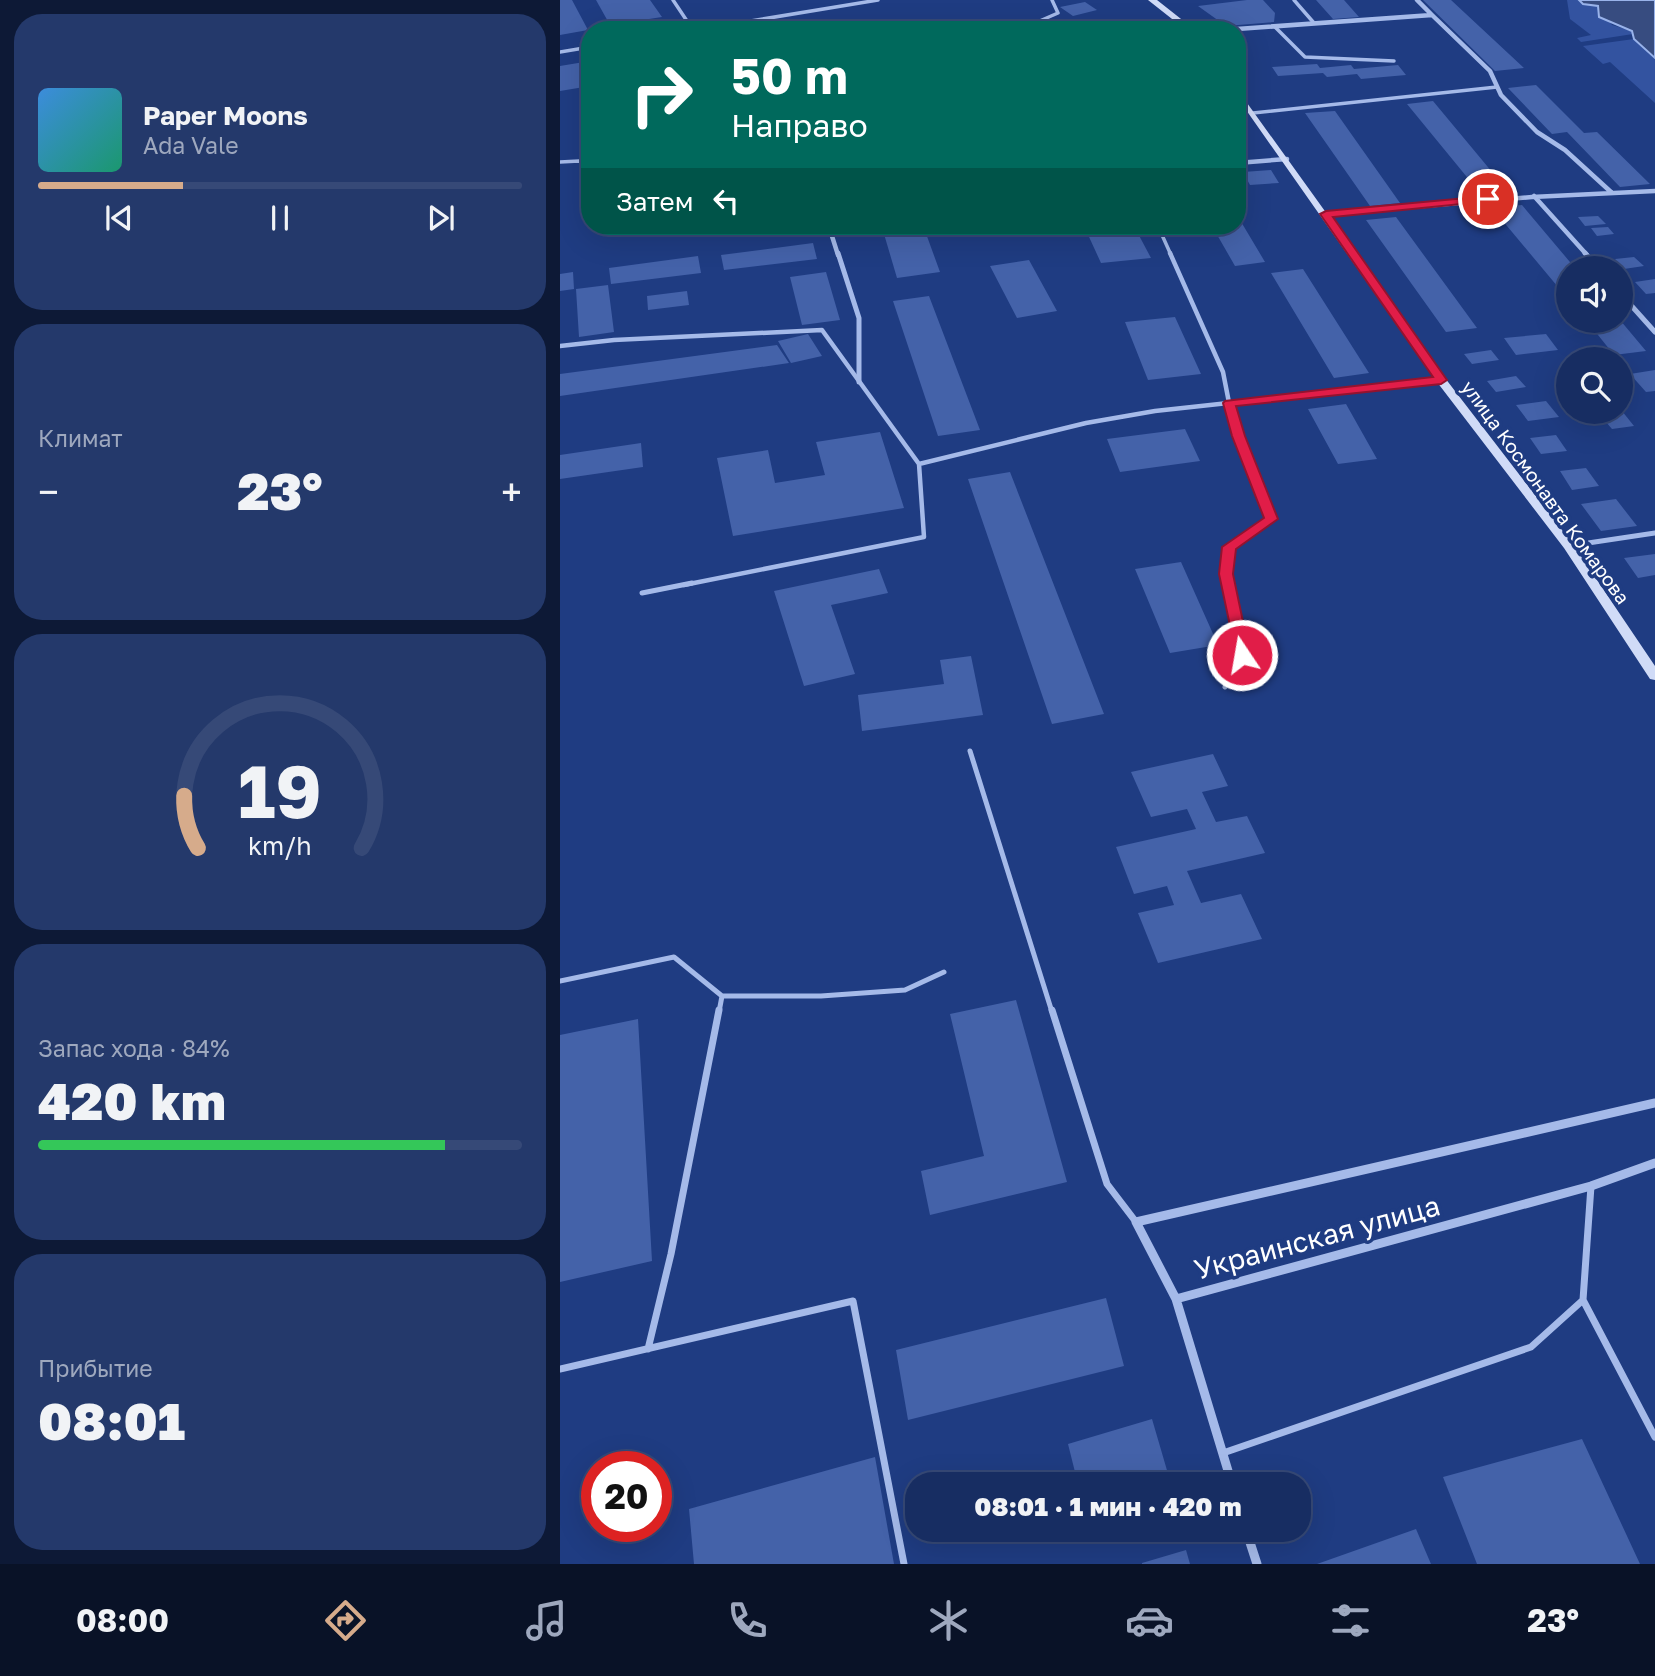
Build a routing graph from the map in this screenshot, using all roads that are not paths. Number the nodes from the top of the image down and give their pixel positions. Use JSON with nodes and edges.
{"nodes":[{"id":1,"x":673,"y":0,"type":"edge"},
{"id":2,"x":878,"y":0,"type":"edge"},
{"id":3,"x":1052,"y":0,"type":"edge"},
{"id":4,"x":1152,"y":0,"type":"edge"},
{"id":5,"x":1294,"y":0,"type":"edge"},
{"id":6,"x":1417,"y":0,"type":"edge"},
{"id":7,"x":1432,"y":15,"type":"junction"},
{"id":8,"x":688,"y":21,"type":"edge"},
{"id":9,"x":749,"y":21,"type":"edge"},
{"id":10,"x":1040,"y":21,"type":"edge"},
{"id":11,"x":1179,"y":21,"type":"edge"},
{"id":12,"x":1314,"y":23,"type":"junction"},
{"id":13,"x":1274,"y":26,"type":"junction"},
{"id":14,"x":1246,"y":28,"type":"edge"},
{"id":15,"x":581,"y":48,"type":"edge"},
{"id":16,"x":560,"y":52,"type":"edge"},
{"id":17,"x":1394,"y":61,"type":"dead end"},
{"id":18,"x":1497,"y":87,"type":"junction"},
{"id":19,"x":1246,"y":103,"type":"edge"},
{"id":20,"x":1253,"y":113,"type":"junction"},
{"id":21,"x":1287,"y":159,"type":"junction"},
{"id":22,"x":560,"y":162,"type":"edge"},
{"id":23,"x":581,"y":162,"type":"edge"},
{"id":24,"x":1246,"y":162,"type":"edge"},
{"id":25,"x":1655,"y":191,"type":"edge"},
{"id":26,"x":1611,"y":192,"type":"junction"},
{"id":27,"x":1534,"y":195,"type":"junction"},
{"id":28,"x":1326,"y":214,"type":"junction"},
{"id":29,"x":832,"y":235,"type":"edge"},
{"id":30,"x":1162,"y":235,"type":"edge"},
{"id":31,"x":1587,"y":256,"type":"edge"},
{"id":32,"x":1633,"y":307,"type":"edge"},
{"id":33,"x":1655,"y":332,"type":"edge"},
{"id":34,"x":560,"y":346,"type":"edge"},
{"id":35,"x":1441,"y":380,"type":"junction"},
{"id":36,"x":859,"y":382,"type":"junction"},
{"id":37,"x":1229,"y":403,"type":"junction"},
{"id":38,"x":919,"y":464,"type":"junction"},
{"id":39,"x":1655,"y":533,"type":"edge"},
{"id":40,"x":1568,"y":546,"type":"junction"},
{"id":41,"x":642,"y":593,"type":"dead end"},
{"id":42,"x":1655,"y":676,"type":"edge"},
{"id":43,"x":1225,"y":687,"type":"dead end"},
{"id":44,"x":970,"y":751,"type":"dead end"},
{"id":45,"x":944,"y":972,"type":"dead end"},
{"id":46,"x":560,"y":981,"type":"edge"},
{"id":47,"x":722,"y":996,"type":"junction"},
{"id":48,"x":1655,"y":1102,"type":"edge"},
{"id":49,"x":1655,"y":1163,"type":"edge"},
{"id":50,"x":1591,"y":1186,"type":"junction"},
{"id":51,"x":1136,"y":1222,"type":"junction"},
{"id":52,"x":1176,"y":1299,"type":"junction"},
{"id":53,"x":1583,"y":1300,"type":"junction"},
{"id":54,"x":648,"y":1349,"type":"junction"},
{"id":55,"x":560,"y":1369,"type":"edge"},
{"id":56,"x":1655,"y":1437,"type":"edge"},
{"id":57,"x":1223,"y":1453,"type":"junction"},
{"id":58,"x":1229,"y":1472,"type":"edge"},
{"id":59,"x":1250,"y":1542,"type":"edge"},
{"id":60,"x":904,"y":1564,"type":"edge"},
{"id":61,"x":1257,"y":1564,"type":"edge"}],
"edges":[{"from":1,"to":8,"type":"lane"},
{"from":2,"to":9,"type":"lane"},
{"from":3,"to":10,"type":"lane"},
{"from":4,"to":11,"type":"main road"},
{"from":5,"to":12,"type":"lane"},
{"from":6,"to":7,"type":"street"},
{"from":7,"to":12,"type":"street"},
{"from":7,"to":18,"type":"street"},
{"from":12,"to":13,"type":"street"},
{"from":13,"to":14,"type":"street"},
{"from":13,"to":17,"type":"lane"},
{"from":15,"to":16,"type":"lane"},
{"from":18,"to":20,"type":"lane"},
{"from":18,"to":26,"type":"street"},
{"from":19,"to":20,"type":"main road","name":"улица Космонавта Комарова"},
{"from":20,"to":21,"type":"main road","name":"улица Космонавта Комарова"},
{"from":21,"to":24,"type":"street"},
{"from":21,"to":28,"type":"main road","name":"улица Космонавта Комарова"},
{"from":22,"to":23,"type":"lane"},
{"from":25,"to":26,"type":"street"},
{"from":26,"to":27,"type":"street"},
{"from":27,"to":28,"type":"street"},
{"from":27,"to":31,"type":"street"},
{"from":28,"to":35,"type":"main road","name":"улица Космонавта Комарова"},
{"from":29,"to":36,"type":"street"},
{"from":30,"to":37,"type":"lane"},
{"from":32,"to":33,"type":"street"},
{"from":34,"to":36,"type":"lane"},
{"from":35,"to":37,"type":"lane"},
{"from":35,"to":40,"type":"main road","name":"улица Космонавта Комарова"},
{"from":36,"to":38,"type":"lane"},
{"from":37,"to":38,"type":"lane"},
{"from":37,"to":43,"type":"lane"},
{"from":38,"to":41,"type":"lane"},
{"from":39,"to":40,"type":"street"},
{"from":40,"to":42,"type":"main road","name":"улица Космонавта Комарова"},
{"from":44,"to":51,"type":"lane"},
{"from":45,"to":47,"type":"lane"},
{"from":46,"to":47,"type":"lane"},
{"from":47,"to":54,"type":"lane"},
{"from":48,"to":51,"type":"street"},
{"from":49,"to":50,"type":"street","name":"Украинская улица"},
{"from":50,"to":52,"type":"street","name":"Украинская улица"},
{"from":50,"to":53,"type":"lane"},
{"from":51,"to":52,"type":"street"},
{"from":52,"to":57,"type":"street","name":"Украинская улица"},
{"from":53,"to":56,"type":"lane"},
{"from":53,"to":57,"type":"lane"},
{"from":54,"to":55,"type":"lane"},
{"from":54,"to":60,"type":"lane"},
{"from":57,"to":58,"type":"street","name":"Украинская улица"},
{"from":59,"to":61,"type":"street"}]}
